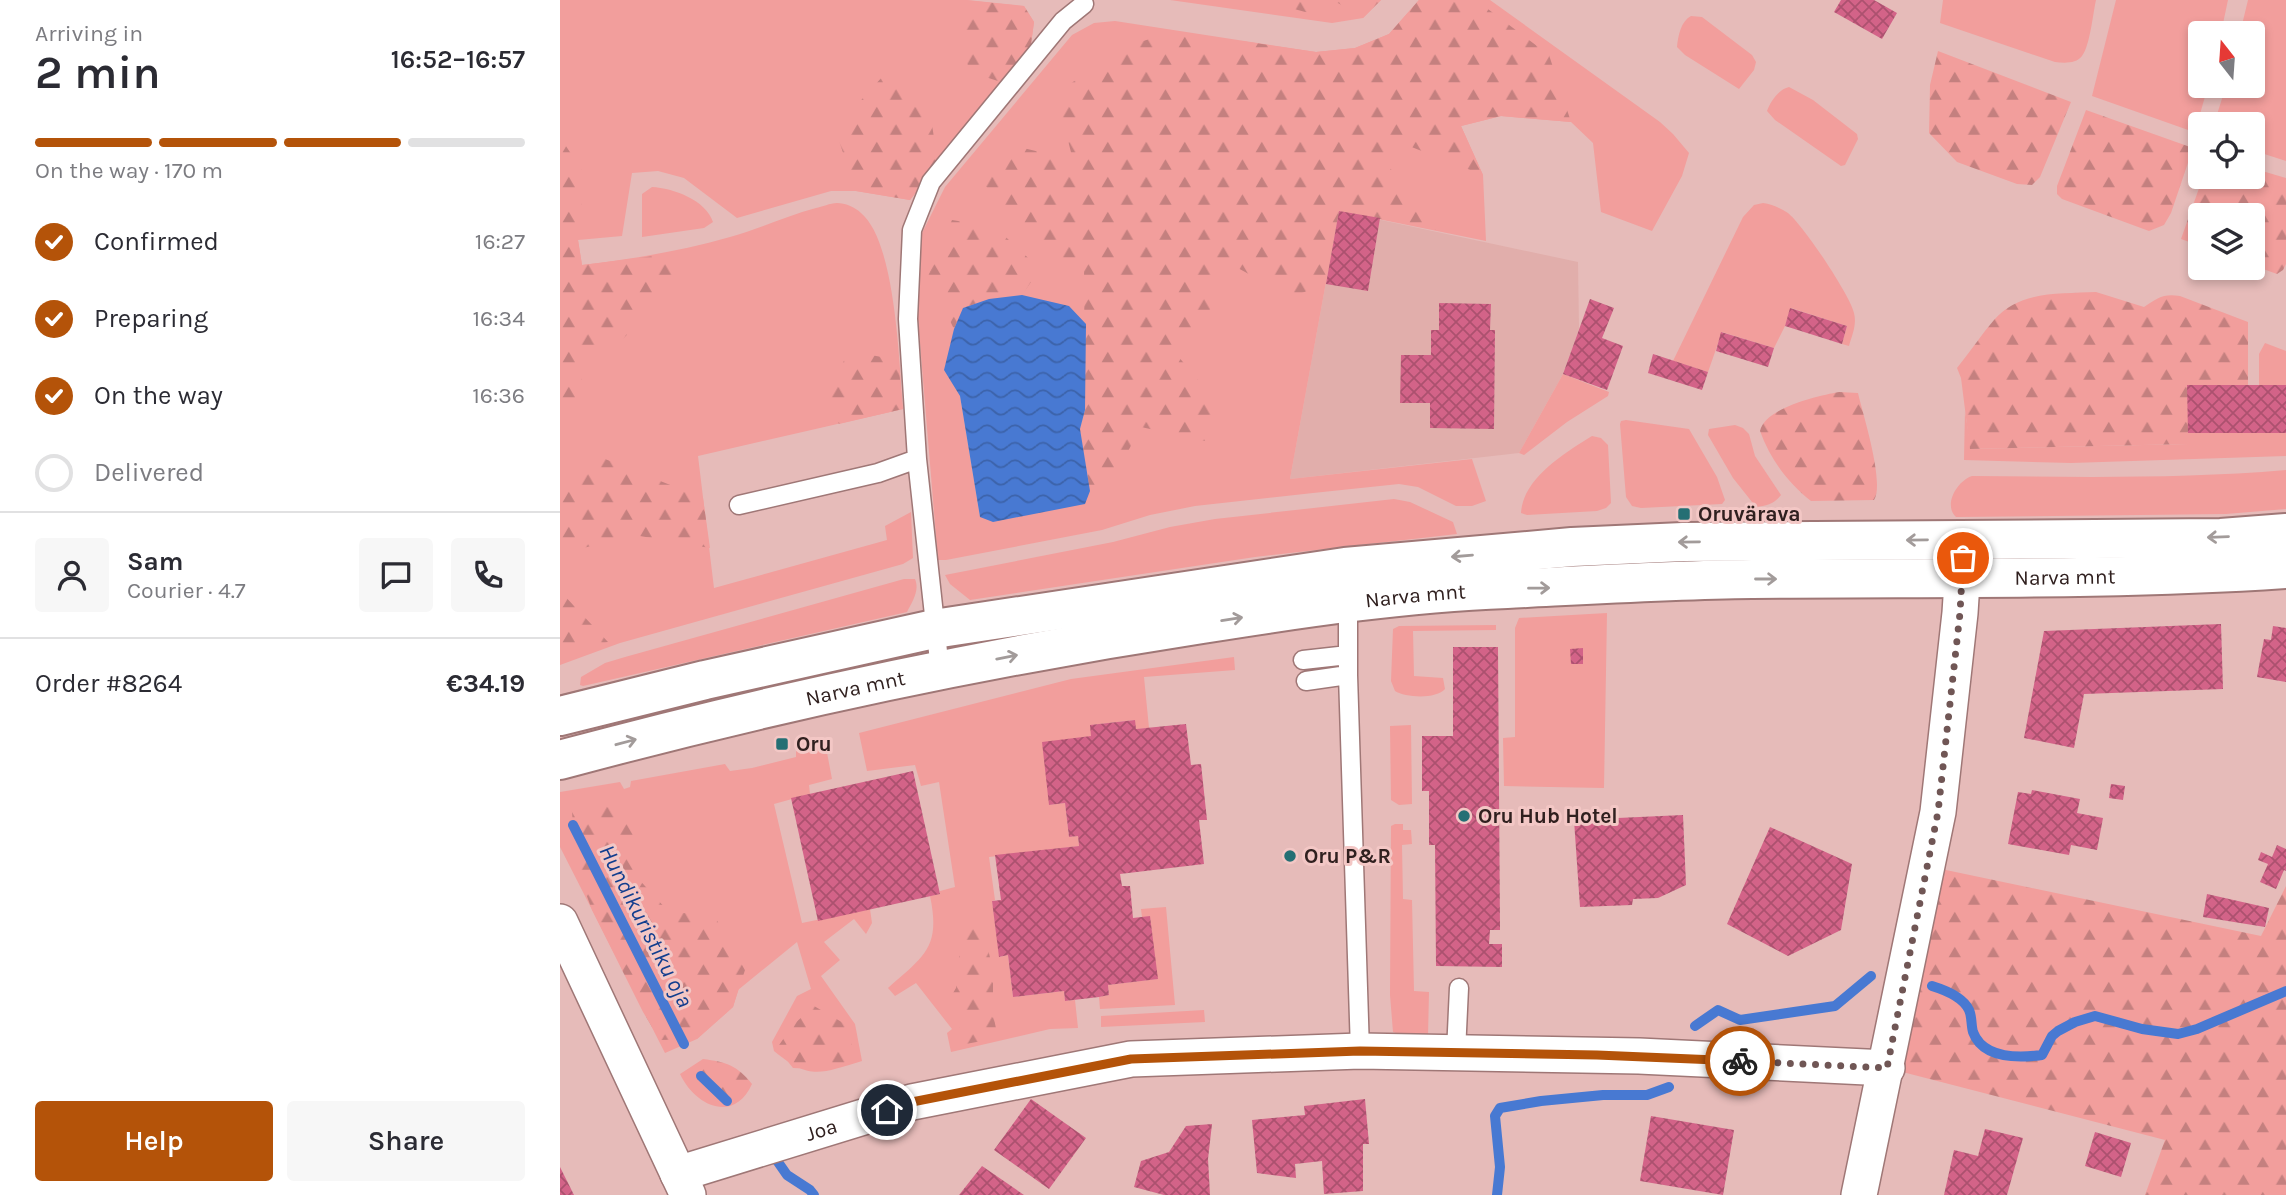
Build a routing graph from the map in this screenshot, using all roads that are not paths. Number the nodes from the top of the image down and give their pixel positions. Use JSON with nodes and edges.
{"nodes":[{"id":1,"x":1084,"y":4,"type":"dead end"},
{"id":2,"x":917,"y":459,"type":"junction"},
{"id":3,"x":739,"y":505,"type":"dead end"},
{"id":4,"x":2286,"y":533,"type":"edge"},
{"id":5,"x":1965,"y":539,"type":"junction"},
{"id":6,"x":2286,"y":569,"type":"edge"},
{"id":7,"x":1962,"y":577,"type":"junction"},
{"id":8,"x":1347,"y":584,"type":"junction"},
{"id":9,"x":934,"y":629,"type":"junction"},
{"id":10,"x":1348,"y":655,"type":"junction"},
{"id":11,"x":1303,"y":660,"type":"dead end"},
{"id":12,"x":940,"y":670,"type":"junction"},
{"id":13,"x":1348,"y":675,"type":"junction"},
{"id":14,"x":1306,"y":681,"type":"dead end"},
{"id":15,"x":560,"y":716,"type":"edge"},
{"id":16,"x":560,"y":760,"type":"edge"},
{"id":17,"x":560,"y":922,"type":"edge"},
{"id":18,"x":1459,"y":988,"type":"dead end"},
{"id":19,"x":1360,"y":1051,"type":"junction"},
{"id":20,"x":1456,"y":1052,"type":"junction"},
{"id":21,"x":1887,"y":1068,"type":"junction"},
{"id":22,"x":683,"y":1185,"type":"edge"},
{"id":23,"x":1859,"y":1195,"type":"edge"}],
"edges":[{"from":1,"to":2,"type":"lane"},
{"from":2,"to":3,"type":"lane"},
{"from":2,"to":9,"type":"lane"},
{"from":4,"to":5,"type":"main road","name":"Narva mnt","one_way":true},
{"from":5,"to":7,"type":"street"},
{"from":5,"to":8,"type":"main road","name":"Narva mnt","one_way":true},
{"from":6,"to":7,"type":"main road","name":"Narva mnt"},
{"from":8,"to":7,"type":"main road","name":"Narva mnt","one_way":true},
{"from":7,"to":21,"type":"street"},
{"from":8,"to":9,"type":"main road","name":"Narva mnt"},
{"from":8,"to":10,"type":"lane"},
{"from":12,"to":8,"type":"main road","name":"Narva mnt","one_way":true},
{"from":9,"to":12,"type":"lane"},
{"from":9,"to":15,"type":"main road","name":"Narva mnt"},
{"from":10,"to":11,"type":"lane"},
{"from":10,"to":13,"type":"lane"},
{"from":16,"to":12,"type":"main road","name":"Narva mnt","one_way":true},
{"from":13,"to":14,"type":"lane"},
{"from":13,"to":19,"type":"lane"},
{"from":17,"to":22,"type":"street"},
{"from":18,"to":20,"type":"lane"},
{"from":19,"to":20,"type":"street","name":"Joa"},
{"from":19,"to":22,"type":"street","name":"Joa"},
{"from":20,"to":21,"type":"street","name":"Joa"},
{"from":21,"to":23,"type":"street"}]}
